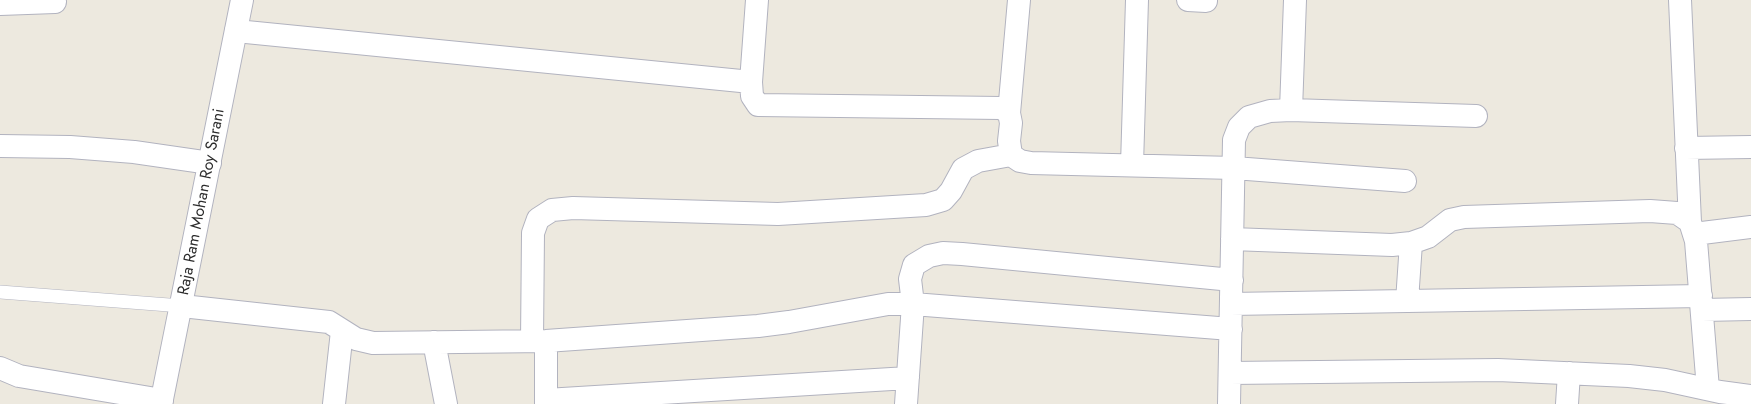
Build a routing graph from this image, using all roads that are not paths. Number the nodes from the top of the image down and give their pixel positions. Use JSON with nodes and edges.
{"nodes":[{"id":1,"x":242,"y":0,"type":"edge"},
{"id":2,"x":757,"y":0,"type":"edge"},
{"id":3,"x":1019,"y":0,"type":"edge"},
{"id":4,"x":1137,"y":0,"type":"edge"},
{"id":5,"x":1295,"y":0,"type":"edge"},
{"id":6,"x":1680,"y":0,"type":"edge"},
{"id":7,"x":55,"y":2,"type":"dead end"},
{"id":8,"x":0,"y":4,"type":"edge"},
{"id":9,"x":236,"y":30,"type":"junction"},
{"id":10,"x":751,"y":82,"type":"junction"},
{"id":11,"x":1291,"y":110,"type":"junction"},
{"id":12,"x":1009,"y":113,"type":"junction"},
{"id":13,"x":1476,"y":116,"type":"dead end"},
{"id":14,"x":0,"y":146,"type":"edge"},
{"id":15,"x":1751,"y":147,"type":"edge"},
{"id":16,"x":1686,"y":148,"type":"junction"},
{"id":17,"x":1011,"y":154,"type":"junction"},
{"id":18,"x":210,"y":163,"type":"junction"},
{"id":19,"x":1132,"y":166,"type":"junction"},
{"id":20,"x":1234,"y":168,"type":"junction"},
{"id":21,"x":1405,"y":181,"type":"dead end"},
{"id":22,"x":1751,"y":227,"type":"edge"},
{"id":23,"x":1692,"y":228,"type":"junction"},
{"id":24,"x":1232,"y":239,"type":"junction"},
{"id":25,"x":1411,"y":243,"type":"junction"},
{"id":26,"x":1232,"y":280,"type":"junction"},
{"id":27,"x":0,"y":292,"type":"edge"},
{"id":28,"x":1407,"y":301,"type":"junction"},
{"id":29,"x":1701,"y":303,"type":"junction"},
{"id":30,"x":913,"y":304,"type":"junction"},
{"id":31,"x":1231,"y":304,"type":"junction"},
{"id":32,"x":182,"y":306,"type":"junction"},
{"id":33,"x":1751,"y":309,"type":"edge"},
{"id":34,"x":1231,"y":329,"type":"junction"},
{"id":35,"x":342,"y":331,"type":"junction"},
{"id":36,"x":539,"y":341,"type":"junction"},
{"id":37,"x":434,"y":342,"type":"junction"},
{"id":38,"x":0,"y":368,"type":"edge"},
{"id":39,"x":1230,"y":372,"type":"junction"},
{"id":40,"x":1568,"y":373,"type":"junction"},
{"id":41,"x":908,"y":378,"type":"junction"},
{"id":42,"x":1708,"y":389,"type":"junction"},
{"id":43,"x":1751,"y":396,"type":"edge"},
{"id":44,"x":161,"y":402,"type":"edge"},
{"id":45,"x":546,"y":402,"type":"edge"},
{"id":46,"x":334,"y":404,"type":"edge"},
{"id":47,"x":446,"y":404,"type":"edge"},
{"id":48,"x":906,"y":404,"type":"edge"},
{"id":49,"x":1229,"y":404,"type":"edge"},
{"id":50,"x":1567,"y":404,"type":"edge"}],
"edges":[{"from":1,"to":9,"type":"street","name":"Raja Ram Mohan Roy Sarani"},
{"from":2,"to":10,"type":"street"},
{"from":3,"to":12,"type":"street"},
{"from":4,"to":19,"type":"street"},
{"from":5,"to":11,"type":"street"},
{"from":6,"to":16,"type":"street"},
{"from":7,"to":8,"type":"street"},
{"from":9,"to":10,"type":"street"},
{"from":9,"to":18,"type":"street","name":"Raja Ram Mohan Roy Sarani"},
{"from":10,"to":12,"type":"street"},
{"from":11,"to":13,"type":"street"},
{"from":11,"to":20,"type":"street"},
{"from":12,"to":17,"type":"street"},
{"from":14,"to":18,"type":"street"},
{"from":15,"to":16,"type":"street"},
{"from":16,"to":23,"type":"street"},
{"from":17,"to":19,"type":"street"},
{"from":17,"to":36,"type":"street"},
{"from":18,"to":32,"type":"street","name":"Raja Ram Mohan Roy Sarani"},
{"from":19,"to":20,"type":"street"},
{"from":20,"to":21,"type":"street"},
{"from":20,"to":24,"type":"street"},
{"from":22,"to":23,"type":"street"},
{"from":23,"to":25,"type":"street"},
{"from":23,"to":29,"type":"street"},
{"from":24,"to":25,"type":"street"},
{"from":24,"to":26,"type":"street"},
{"from":25,"to":28,"type":"street"},
{"from":26,"to":30,"type":"street"},
{"from":26,"to":31,"type":"street"},
{"from":27,"to":32,"type":"lane"},
{"from":28,"to":29,"type":"street"},
{"from":28,"to":31,"type":"street"},
{"from":29,"to":33,"type":"street"},
{"from":29,"to":42,"type":"street"},
{"from":30,"to":34,"type":"street"},
{"from":30,"to":36,"type":"street"},
{"from":30,"to":41,"type":"street"},
{"from":31,"to":34,"type":"street"},
{"from":32,"to":35,"type":"street"},
{"from":32,"to":44,"type":"street","name":"Raja Ram Mohan Roy Sarani"},
{"from":34,"to":39,"type":"street"},
{"from":35,"to":37,"type":"street"},
{"from":35,"to":46,"type":"street"},
{"from":36,"to":37,"type":"street"},
{"from":36,"to":45,"type":"street"},
{"from":37,"to":47,"type":"street"},
{"from":38,"to":44,"type":"street"},
{"from":39,"to":40,"type":"street"},
{"from":39,"to":49,"type":"street"},
{"from":40,"to":42,"type":"street"},
{"from":40,"to":50,"type":"street"},
{"from":41,"to":45,"type":"street"},
{"from":41,"to":48,"type":"street"},
{"from":42,"to":43,"type":"street"}]}
